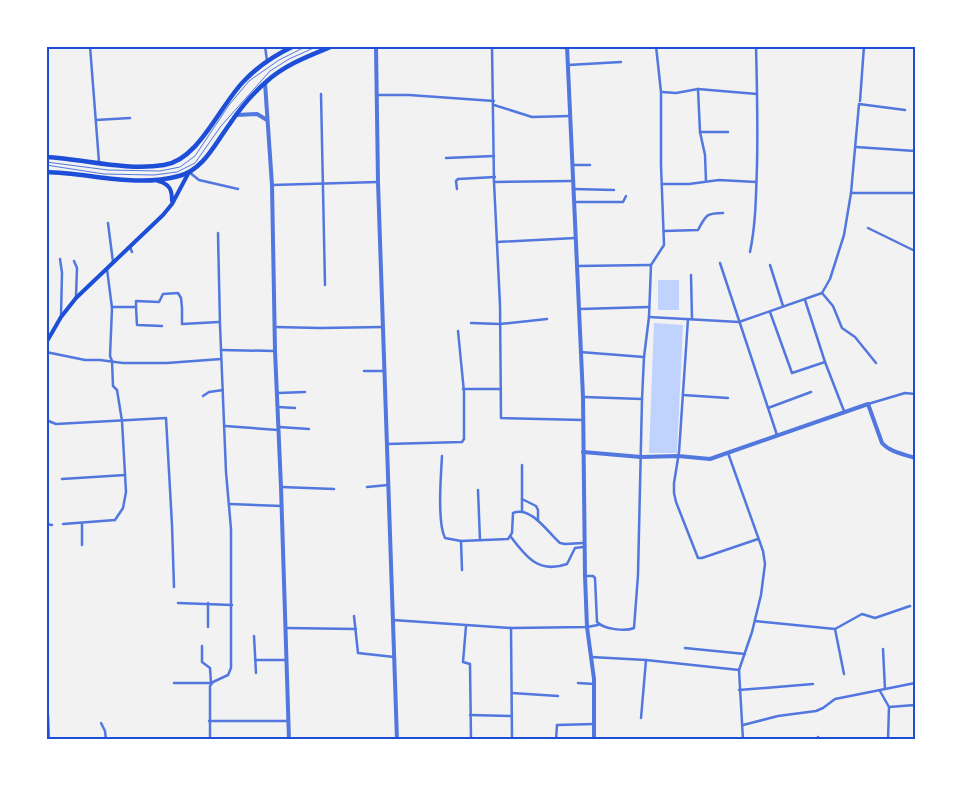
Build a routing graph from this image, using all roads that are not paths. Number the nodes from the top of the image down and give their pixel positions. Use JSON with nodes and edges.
{"nodes":[{"id":1,"x":90,"y":46,"type":"edge"},
{"id":2,"x":265,"y":46,"type":"edge"},
{"id":3,"x":294,"y":46,"type":"edge"},
{"id":4,"x":307,"y":46,"type":"edge"},
{"id":5,"x":318,"y":46,"type":"edge"},
{"id":6,"x":333,"y":46,"type":"edge"},
{"id":7,"x":376,"y":46,"type":"edge"},
{"id":8,"x":492,"y":46,"type":"edge"},
{"id":9,"x":656,"y":46,"type":"edge"},
{"id":10,"x":756,"y":46,"type":"edge"},
{"id":11,"x":864,"y":46,"type":"edge"},
{"id":12,"x":532,"y":47,"type":"edge"},
{"id":13,"x":567,"y":47,"type":"edge"},
{"id":14,"x":268,"y":61,"type":"junction"},
{"id":15,"x":621,"y":62,"type":"dead end"},
{"id":16,"x":568,"y":64,"type":"junction"},
{"id":17,"x":265,"y":82,"type":"junction"},
{"id":18,"x":698,"y":89,"type":"junction"},
{"id":19,"x":662,"y":92,"type":"junction"},
{"id":20,"x":322,"y":94,"type":"dead end"},
{"id":21,"x":758,"y":94,"type":"junction"},
{"id":22,"x":377,"y":95,"type":"junction"},
{"id":23,"x":494,"y":101,"type":"junction"},
{"id":24,"x":860,"y":102,"type":"junction"},
{"id":25,"x":494,"y":105,"type":"junction"},
{"id":26,"x":905,"y":110,"type":"dead end"},
{"id":27,"x":236,"y":115,"type":"junction"},
{"id":28,"x":570,"y":116,"type":"junction"},
{"id":29,"x":130,"y":118,"type":"dead end"},
{"id":30,"x":96,"y":120,"type":"junction"},
{"id":31,"x":267,"y":120,"type":"junction"},
{"id":32,"x":700,"y":132,"type":"junction"},
{"id":33,"x":728,"y":132,"type":"dead end"},
{"id":34,"x":856,"y":147,"type":"junction"},
{"id":35,"x":915,"y":150,"type":"edge"},
{"id":36,"x":494,"y":156,"type":"junction"},
{"id":37,"x":46,"y":157,"type":"edge"},
{"id":38,"x":446,"y":158,"type":"dead end"},
{"id":39,"x":46,"y":162,"type":"edge"},
{"id":40,"x":99,"y":164,"type":"junction"},
{"id":41,"x":46,"y":165,"type":"edge"},
{"id":42,"x":572,"y":165,"type":"junction"},
{"id":43,"x":590,"y":165,"type":"dead end"},
{"id":44,"x":46,"y":172,"type":"edge"},
{"id":45,"x":190,"y":172,"type":"junction"},
{"id":46,"x":495,"y":177,"type":"junction"},
{"id":47,"x":154,"y":180,"type":"junction"},
{"id":48,"x":572,"y":181,"type":"junction"},
{"id":49,"x":706,"y":181,"type":"junction"},
{"id":50,"x":378,"y":182,"type":"junction"},
{"id":51,"x":494,"y":182,"type":"junction"},
{"id":52,"x":756,"y":182,"type":"junction"},
{"id":53,"x":323,"y":183,"type":"junction"},
{"id":54,"x":662,"y":184,"type":"junction"},
{"id":55,"x":272,"y":185,"type":"junction"},
{"id":56,"x":238,"y":189,"type":"dead end"},
{"id":57,"x":457,"y":189,"type":"dead end"},
{"id":58,"x":573,"y":189,"type":"junction"},
{"id":59,"x":614,"y":190,"type":"dead end"},
{"id":60,"x":851,"y":193,"type":"junction"},
{"id":61,"x":915,"y":193,"type":"edge"},
{"id":62,"x":626,"y":196,"type":"dead end"},
{"id":63,"x":574,"y":202,"type":"junction"},
{"id":64,"x":172,"y":204,"type":"junction"},
{"id":65,"x":723,"y":213,"type":"dead end"},
{"id":66,"x":108,"y":223,"type":"dead end"},
{"id":67,"x":868,"y":228,"type":"dead end"},
{"id":68,"x":664,"y":231,"type":"junction"},
{"id":69,"x":218,"y":233,"type":"dead end"},
{"id":70,"x":575,"y":238,"type":"junction"},
{"id":71,"x":497,"y":242,"type":"junction"},
{"id":72,"x":915,"y":251,"type":"edge"},
{"id":73,"x":750,"y":252,"type":"dead end"},
{"id":74,"x":60,"y":259,"type":"dead end"},
{"id":75,"x":74,"y":261,"type":"dead end"},
{"id":76,"x":112,"y":262,"type":"junction"},
{"id":77,"x":720,"y":263,"type":"dead end"},
{"id":78,"x":651,"y":265,"type":"junction"},
{"id":79,"x":770,"y":265,"type":"dead end"},
{"id":80,"x":577,"y":266,"type":"junction"},
{"id":81,"x":106,"y":268,"type":"junction"},
{"id":82,"x":691,"y":275,"type":"dead end"},
{"id":83,"x":325,"y":285,"type":"dead end"},
{"id":84,"x":822,"y":293,"type":"junction"},
{"id":85,"x":76,"y":298,"type":"junction"},
{"id":86,"x":805,"y":300,"type":"junction"},
{"id":87,"x":783,"y":306,"type":"junction"},
{"id":88,"x":112,"y":307,"type":"junction"},
{"id":89,"x":136,"y":307,"type":"junction"},
{"id":90,"x":649,"y":307,"type":"junction"},
{"id":91,"x":578,"y":309,"type":"junction"},
{"id":92,"x":770,"y":312,"type":"junction"},
{"id":93,"x":61,"y":317,"type":"junction"},
{"id":94,"x":649,"y":317,"type":"junction"},
{"id":95,"x":547,"y":319,"type":"dead end"},
{"id":96,"x":690,"y":319,"type":"junction"},
{"id":97,"x":220,"y":322,"type":"junction"},
{"id":98,"x":739,"y":322,"type":"junction"},
{"id":99,"x":471,"y":323,"type":"dead end"},
{"id":100,"x":500,"y":324,"type":"junction"},
{"id":101,"x":162,"y":326,"type":"dead end"},
{"id":102,"x":276,"y":327,"type":"junction"},
{"id":103,"x":383,"y":327,"type":"junction"},
{"id":104,"x":458,"y":331,"type":"dead end"},
{"id":105,"x":46,"y":343,"type":"edge"},
{"id":106,"x":221,"y":350,"type":"junction"},
{"id":107,"x":275,"y":351,"type":"junction"},
{"id":108,"x":46,"y":352,"type":"edge"},
{"id":109,"x":580,"y":352,"type":"junction"},
{"id":110,"x":644,"y":357,"type":"junction"},
{"id":111,"x":221,"y":359,"type":"junction"},
{"id":112,"x":112,"y":361,"type":"junction"},
{"id":113,"x":825,"y":362,"type":"junction"},
{"id":114,"x":876,"y":363,"type":"dead end"},
{"id":115,"x":385,"y":371,"type":"junction"},
{"id":116,"x":364,"y":372,"type":"dead end"},
{"id":117,"x":463,"y":389,"type":"junction"},
{"id":118,"x":501,"y":389,"type":"junction"},
{"id":119,"x":223,"y":390,"type":"junction"},
{"id":120,"x":278,"y":392,"type":"junction"},
{"id":121,"x":305,"y":392,"type":"dead end"},
{"id":122,"x":811,"y":392,"type":"dead end"},
{"id":123,"x":915,"y":394,"type":"edge"},
{"id":124,"x":203,"y":396,"type":"dead end"},
{"id":125,"x":683,"y":396,"type":"junction"},
{"id":126,"x":583,"y":397,"type":"junction"},
{"id":127,"x":728,"y":398,"type":"dead end"},
{"id":128,"x":642,"y":399,"type":"junction"},
{"id":129,"x":868,"y":404,"type":"junction"},
{"id":130,"x":278,"y":407,"type":"junction"},
{"id":131,"x":295,"y":408,"type":"dead end"},
{"id":132,"x":768,"y":408,"type":"junction"},
{"id":133,"x":844,"y":411,"type":"junction"},
{"id":134,"x":46,"y":420,"type":"edge"},
{"id":135,"x":583,"y":420,"type":"junction"},
{"id":136,"x":122,"y":421,"type":"junction"},
{"id":137,"x":224,"y":426,"type":"junction"},
{"id":138,"x":279,"y":429,"type":"junction"},
{"id":139,"x":309,"y":429,"type":"dead end"},
{"id":140,"x":777,"y":436,"type":"junction"},
{"id":141,"x":387,"y":444,"type":"junction"},
{"id":142,"x":582,"y":452,"type":"junction"},
{"id":143,"x":728,"y":453,"type":"junction"},
{"id":144,"x":442,"y":456,"type":"dead end"},
{"id":145,"x":678,"y":456,"type":"junction"},
{"id":146,"x":641,"y":457,"type":"junction"},
{"id":147,"x":915,"y":458,"type":"edge"},
{"id":148,"x":522,"y":465,"type":"dead end"},
{"id":149,"x":125,"y":475,"type":"junction"},
{"id":150,"x":62,"y":479,"type":"dead end"},
{"id":151,"x":388,"y":485,"type":"junction"},
{"id":152,"x":281,"y":487,"type":"junction"},
{"id":153,"x":367,"y":487,"type":"dead end"},
{"id":154,"x":334,"y":489,"type":"dead end"},
{"id":155,"x":478,"y":490,"type":"dead end"},
{"id":156,"x":522,"y":499,"type":"junction"},
{"id":157,"x":230,"y":504,"type":"junction"},
{"id":158,"x":282,"y":506,"type":"junction"},
{"id":159,"x":522,"y":512,"type":"junction"},
{"id":160,"x":538,"y":520,"type":"junction"},
{"id":161,"x":46,"y":524,"type":"edge"},
{"id":162,"x":52,"y":524,"type":"dead end"},
{"id":163,"x":63,"y":524,"type":"dead end"},
{"id":164,"x":82,"y":524,"type":"junction"},
{"id":165,"x":511,"y":536,"type":"junction"},
{"id":166,"x":758,"y":539,"type":"junction"},
{"id":167,"x":480,"y":540,"type":"junction"},
{"id":168,"x":461,"y":541,"type":"junction"},
{"id":169,"x":572,"y":544,"type":"junction"},
{"id":170,"x":82,"y":545,"type":"dead end"},
{"id":171,"x":583,"y":545,"type":"junction"},
{"id":172,"x":573,"y":552,"type":"junction"},
{"id":173,"x":462,"y":570,"type":"dead end"},
{"id":174,"x":584,"y":576,"type":"junction"},
{"id":175,"x":174,"y":586,"type":"dead end"},
{"id":176,"x":178,"y":603,"type":"dead end"},
{"id":177,"x":208,"y":603,"type":"junction"},
{"id":178,"x":232,"y":605,"type":"junction"},
{"id":179,"x":910,"y":606,"type":"dead end"},
{"id":180,"x":354,"y":616,"type":"dead end"},
{"id":181,"x":393,"y":620,"type":"junction"},
{"id":182,"x":755,"y":621,"type":"junction"},
{"id":183,"x":600,"y":625,"type":"junction"},
{"id":184,"x":466,"y":626,"type":"junction"},
{"id":185,"x":208,"y":627,"type":"dead end"},
{"id":186,"x":285,"y":628,"type":"junction"},
{"id":187,"x":511,"y":628,"type":"junction"},
{"id":188,"x":587,"y":628,"type":"junction"},
{"id":189,"x":834,"y":629,"type":"junction"},
{"id":190,"x":356,"y":630,"type":"junction"},
{"id":191,"x":254,"y":636,"type":"dead end"},
{"id":192,"x":202,"y":646,"type":"dead end"},
{"id":193,"x":685,"y":648,"type":"dead end"},
{"id":194,"x":883,"y":650,"type":"dead end"},
{"id":195,"x":745,"y":654,"type":"junction"},
{"id":196,"x":394,"y":657,"type":"junction"},
{"id":197,"x":592,"y":657,"type":"junction"},
{"id":198,"x":255,"y":660,"type":"junction"},
{"id":199,"x":286,"y":660,"type":"junction"},
{"id":200,"x":646,"y":660,"type":"junction"},
{"id":201,"x":739,"y":670,"type":"junction"},
{"id":202,"x":256,"y":673,"type":"dead end"},
{"id":203,"x":844,"y":674,"type":"dead end"},
{"id":204,"x":174,"y":683,"type":"dead end"},
{"id":205,"x":211,"y":683,"type":"junction"},
{"id":206,"x":578,"y":683,"type":"dead end"},
{"id":207,"x":915,"y":683,"type":"edge"},
{"id":208,"x":594,"y":684,"type":"junction"},
{"id":209,"x":813,"y":684,"type":"dead end"},
{"id":210,"x":885,"y":689,"type":"junction"},
{"id":211,"x":739,"y":690,"type":"junction"},
{"id":212,"x":880,"y":690,"type":"junction"},
{"id":213,"x":512,"y":693,"type":"junction"},
{"id":214,"x":558,"y":696,"type":"dead end"},
{"id":215,"x":915,"y":705,"type":"edge"},
{"id":216,"x":889,"y":707,"type":"junction"},
{"id":217,"x":46,"y":714,"type":"edge"},
{"id":218,"x":470,"y":715,"type":"junction"},
{"id":219,"x":512,"y":716,"type":"junction"},
{"id":220,"x":641,"y":718,"type":"dead end"},
{"id":221,"x":209,"y":721,"type":"junction"},
{"id":222,"x":288,"y":721,"type":"junction"},
{"id":223,"x":101,"y":723,"type":"dead end"},
{"id":224,"x":594,"y":724,"type":"junction"},
{"id":225,"x":743,"y":725,"type":"junction"},
{"id":226,"x":336,"y":739,"type":"edge"},
{"id":227,"x":49,"y":740,"type":"edge"},
{"id":228,"x":106,"y":740,"type":"edge"},
{"id":229,"x":210,"y":740,"type":"edge"},
{"id":230,"x":289,"y":740,"type":"edge"},
{"id":231,"x":319,"y":740,"type":"edge"},
{"id":232,"x":397,"y":740,"type":"edge"},
{"id":233,"x":471,"y":740,"type":"edge"},
{"id":234,"x":512,"y":740,"type":"edge"},
{"id":235,"x":556,"y":740,"type":"edge"},
{"id":236,"x":594,"y":740,"type":"edge"},
{"id":237,"x":743,"y":740,"type":"edge"},
{"id":238,"x":888,"y":740,"type":"edge"}],
"edges":[{"from":1,"to":30,"type":"street"},
{"from":2,"to":14,"type":"street"},
{"from":3,"to":14,"type":"main road"},
{"from":4,"to":39,"type":"lane"},
{"from":5,"to":41,"type":"lane"},
{"from":6,"to":17,"type":"main road"},
{"from":7,"to":22,"type":"street"},
{"from":8,"to":23,"type":"street"},
{"from":9,"to":19,"type":"street"},
{"from":10,"to":21,"type":"street"},
{"from":11,"to":24,"type":"street"},
{"from":12,"to":13,"type":"street"},
{"from":13,"to":16,"type":"street"},
{"from":14,"to":40,"type":"main road"},
{"from":15,"to":16,"type":"street"},
{"from":16,"to":28,"type":"street"},
{"from":17,"to":27,"type":"main road"},
{"from":17,"to":31,"type":"street"},
{"from":18,"to":19,"type":"street"},
{"from":18,"to":21,"type":"street"},
{"from":18,"to":32,"type":"street"},
{"from":19,"to":54,"type":"street"},
{"from":20,"to":53,"type":"street"},
{"from":21,"to":52,"type":"street"},
{"from":22,"to":23,"type":"street"},
{"from":22,"to":50,"type":"street"},
{"from":23,"to":25,"type":"street"},
{"from":24,"to":26,"type":"street"},
{"from":24,"to":34,"type":"street"},
{"from":25,"to":28,"type":"street"},
{"from":25,"to":36,"type":"street"},
{"from":27,"to":31,"type":"street"},
{"from":27,"to":45,"type":"main road"},
{"from":28,"to":42,"type":"street"},
{"from":29,"to":30,"type":"street"},
{"from":30,"to":40,"type":"street"},
{"from":31,"to":55,"type":"street"},
{"from":32,"to":33,"type":"street"},
{"from":32,"to":49,"type":"street"},
{"from":34,"to":35,"type":"street"},
{"from":34,"to":60,"type":"street"},
{"from":36,"to":38,"type":"street"},
{"from":36,"to":46,"type":"street"},
{"from":37,"to":40,"type":"main road"},
{"from":42,"to":43,"type":"street"},
{"from":42,"to":48,"type":"street"},
{"from":44,"to":47,"type":"main road"},
{"from":45,"to":47,"type":"main road"},
{"from":45,"to":56,"type":"street"},
{"from":45,"to":64,"type":"main road"},
{"from":46,"to":51,"type":"street"},
{"from":46,"to":57,"type":"street"},
{"from":47,"to":64,"type":"main road"},
{"from":48,"to":51,"type":"street"},
{"from":48,"to":58,"type":"street"},
{"from":49,"to":52,"type":"street"},
{"from":49,"to":54,"type":"street"},
{"from":50,"to":53,"type":"street"},
{"from":50,"to":103,"type":"street"},
{"from":51,"to":71,"type":"street"},
{"from":52,"to":73,"type":"street"},
{"from":53,"to":55,"type":"street"},
{"from":53,"to":83,"type":"street"},
{"from":54,"to":68,"type":"street"},
{"from":55,"to":102,"type":"street"},
{"from":58,"to":59,"type":"street"},
{"from":58,"to":63,"type":"street"},
{"from":60,"to":61,"type":"street"},
{"from":60,"to":84,"type":"street"},
{"from":62,"to":63,"type":"street"},
{"from":63,"to":70,"type":"street"},
{"from":64,"to":76,"type":"main road"},
{"from":65,"to":68,"type":"street"},
{"from":66,"to":76,"type":"street"},
{"from":67,"to":72,"type":"street"},
{"from":68,"to":78,"type":"street"},
{"from":69,"to":97,"type":"street"},
{"from":70,"to":71,"type":"street"},
{"from":70,"to":80,"type":"street"},
{"from":71,"to":100,"type":"street"},
{"from":74,"to":93,"type":"street"},
{"from":75,"to":85,"type":"street"},
{"from":76,"to":81,"type":"main road"},
{"from":77,"to":98,"type":"street"},
{"from":78,"to":80,"type":"street"},
{"from":78,"to":90,"type":"street"},
{"from":79,"to":87,"type":"street"},
{"from":80,"to":91,"type":"street"},
{"from":81,"to":85,"type":"main road"},
{"from":81,"to":88,"type":"street"},
{"from":82,"to":96,"type":"street"},
{"from":84,"to":86,"type":"street"},
{"from":84,"to":114,"type":"street"},
{"from":85,"to":93,"type":"main road"},
{"from":86,"to":87,"type":"street"},
{"from":86,"to":113,"type":"street"},
{"from":87,"to":92,"type":"street"},
{"from":88,"to":89,"type":"street"},
{"from":88,"to":112,"type":"street"},
{"from":89,"to":97,"type":"street"},
{"from":89,"to":101,"type":"street"},
{"from":90,"to":91,"type":"street"},
{"from":90,"to":94,"type":"street"},
{"from":91,"to":109,"type":"street"},
{"from":92,"to":98,"type":"street"},
{"from":92,"to":113,"type":"street"},
{"from":93,"to":105,"type":"main road"},
{"from":94,"to":96,"type":"street"},
{"from":94,"to":110,"type":"street"},
{"from":95,"to":100,"type":"street"},
{"from":96,"to":98,"type":"street"},
{"from":96,"to":125,"type":"street"},
{"from":97,"to":106,"type":"street"},
{"from":98,"to":132,"type":"street"},
{"from":99,"to":100,"type":"street"},
{"from":100,"to":118,"type":"street"},
{"from":102,"to":103,"type":"street"},
{"from":102,"to":107,"type":"street"},
{"from":103,"to":115,"type":"street"},
{"from":104,"to":117,"type":"street"},
{"from":106,"to":107,"type":"street"},
{"from":106,"to":111,"type":"street"},
{"from":107,"to":120,"type":"street"},
{"from":108,"to":112,"type":"street"},
{"from":109,"to":110,"type":"street"},
{"from":109,"to":126,"type":"street"},
{"from":110,"to":128,"type":"street"},
{"from":111,"to":112,"type":"street"},
{"from":111,"to":119,"type":"street"},
{"from":112,"to":136,"type":"street"},
{"from":113,"to":133,"type":"street"},
{"from":115,"to":116,"type":"street"},
{"from":115,"to":141,"type":"street"},
{"from":117,"to":118,"type":"street"},
{"from":117,"to":141,"type":"street"},
{"from":118,"to":135,"type":"street"},
{"from":119,"to":124,"type":"street"},
{"from":119,"to":137,"type":"street"},
{"from":120,"to":121,"type":"street"},
{"from":120,"to":130,"type":"street"},
{"from":122,"to":132,"type":"street"},
{"from":123,"to":129,"type":"street"},
{"from":125,"to":127,"type":"street"},
{"from":125,"to":145,"type":"street"},
{"from":126,"to":128,"type":"street"},
{"from":126,"to":135,"type":"street"},
{"from":128,"to":146,"type":"street"},
{"from":129,"to":133,"type":"street"},
{"from":129,"to":147,"type":"street"},
{"from":130,"to":131,"type":"street"},
{"from":130,"to":138,"type":"street"},
{"from":132,"to":140,"type":"street"},
{"from":133,"to":140,"type":"street"},
{"from":134,"to":136,"type":"street"},
{"from":135,"to":142,"type":"street"},
{"from":136,"to":149,"type":"street"},
{"from":136,"to":175,"type":"street"},
{"from":137,"to":138,"type":"street"},
{"from":137,"to":157,"type":"street"},
{"from":138,"to":139,"type":"street"},
{"from":138,"to":152,"type":"street"},
{"from":140,"to":143,"type":"street"},
{"from":141,"to":151,"type":"street"},
{"from":142,"to":146,"type":"street"},
{"from":142,"to":171,"type":"street"},
{"from":143,"to":145,"type":"street"},
{"from":143,"to":166,"type":"street"},
{"from":144,"to":168,"type":"street"},
{"from":145,"to":146,"type":"street"},
{"from":145,"to":166,"type":"street"},
{"from":146,"to":183,"type":"street"},
{"from":148,"to":156,"type":"street"},
{"from":149,"to":150,"type":"street"},
{"from":149,"to":164,"type":"street"},
{"from":151,"to":153,"type":"street"},
{"from":151,"to":181,"type":"street"},
{"from":152,"to":154,"type":"street"},
{"from":152,"to":158,"type":"street"},
{"from":155,"to":167,"type":"street"},
{"from":156,"to":159,"type":"street"},
{"from":156,"to":160,"type":"street"},
{"from":157,"to":158,"type":"street"},
{"from":157,"to":178,"type":"street"},
{"from":158,"to":186,"type":"street"},
{"from":159,"to":160,"type":"street"},
{"from":159,"to":165,"type":"street"},
{"from":160,"to":169,"type":"street"},
{"from":161,"to":162,"type":"street"},
{"from":163,"to":164,"type":"street"},
{"from":164,"to":170,"type":"street"},
{"from":165,"to":167,"type":"street"},
{"from":165,"to":172,"type":"street"},
{"from":166,"to":182,"type":"street"},
{"from":167,"to":168,"type":"street"},
{"from":168,"to":173,"type":"street"},
{"from":169,"to":171,"type":"street"},
{"from":169,"to":172,"type":"street"},
{"from":171,"to":172,"type":"street"},
{"from":171,"to":174,"type":"street"},
{"from":174,"to":183,"type":"street"},
{"from":174,"to":188,"type":"street"},
{"from":176,"to":177,"type":"street"},
{"from":177,"to":178,"type":"street"},
{"from":177,"to":185,"type":"street"},
{"from":178,"to":205,"type":"street"},
{"from":179,"to":189,"type":"street"},
{"from":180,"to":190,"type":"street"},
{"from":181,"to":184,"type":"street"},
{"from":181,"to":196,"type":"street"},
{"from":182,"to":189,"type":"street"},
{"from":182,"to":195,"type":"street"},
{"from":183,"to":188,"type":"street"},
{"from":184,"to":187,"type":"street"},
{"from":184,"to":218,"type":"street"},
{"from":186,"to":190,"type":"street"},
{"from":186,"to":199,"type":"street"},
{"from":187,"to":188,"type":"street"},
{"from":187,"to":213,"type":"street"},
{"from":188,"to":197,"type":"street"},
{"from":189,"to":203,"type":"street"},
{"from":190,"to":196,"type":"street"},
{"from":191,"to":198,"type":"street"},
{"from":192,"to":205,"type":"street"},
{"from":193,"to":195,"type":"street"},
{"from":194,"to":210,"type":"street"},
{"from":195,"to":201,"type":"street"},
{"from":196,"to":232,"type":"street"},
{"from":197,"to":200,"type":"street"},
{"from":197,"to":208,"type":"street"},
{"from":198,"to":199,"type":"street"},
{"from":198,"to":202,"type":"street"},
{"from":199,"to":222,"type":"street"},
{"from":200,"to":201,"type":"street"},
{"from":200,"to":220,"type":"street"},
{"from":201,"to":211,"type":"street"},
{"from":204,"to":205,"type":"street"},
{"from":205,"to":221,"type":"street"},
{"from":206,"to":208,"type":"street"},
{"from":207,"to":210,"type":"street"},
{"from":208,"to":224,"type":"street"},
{"from":209,"to":211,"type":"street"},
{"from":210,"to":212,"type":"street"},
{"from":211,"to":225,"type":"street"},
{"from":212,"to":216,"type":"street"},
{"from":212,"to":225,"type":"street"},
{"from":213,"to":214,"type":"street"},
{"from":213,"to":219,"type":"street"},
{"from":215,"to":216,"type":"street"},
{"from":216,"to":238,"type":"street"},
{"from":217,"to":227,"type":"street"},
{"from":218,"to":219,"type":"street"},
{"from":218,"to":233,"type":"street"},
{"from":219,"to":234,"type":"street"},
{"from":221,"to":222,"type":"street"},
{"from":221,"to":229,"type":"street"},
{"from":222,"to":230,"type":"street"},
{"from":223,"to":228,"type":"street"},
{"from":224,"to":235,"type":"street"},
{"from":224,"to":236,"type":"street"},
{"from":225,"to":237,"type":"street"},
{"from":226,"to":231,"type":"street"}]}
